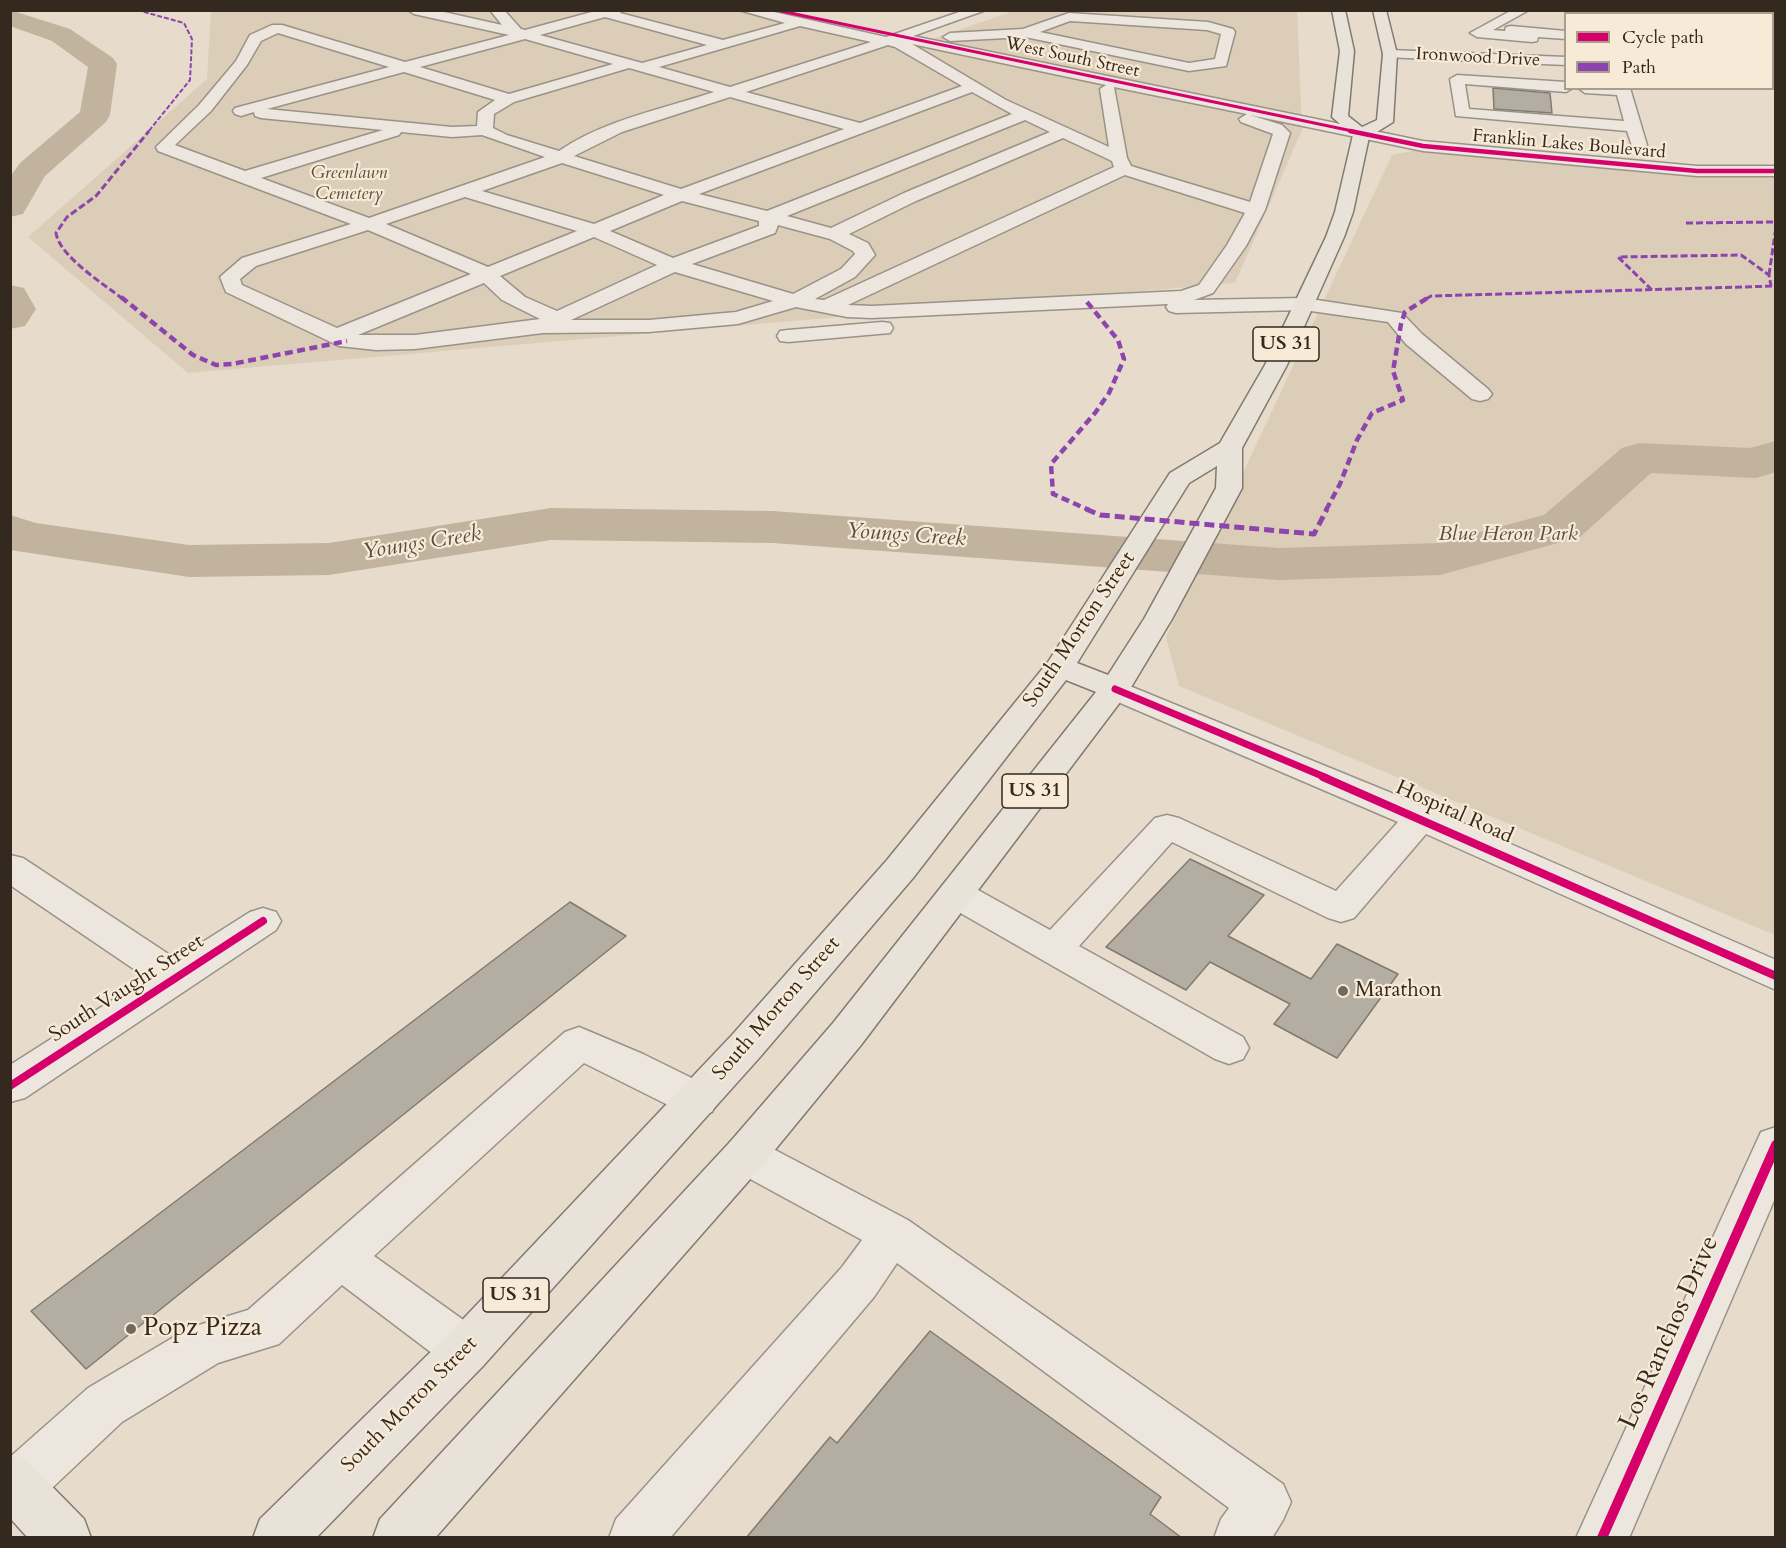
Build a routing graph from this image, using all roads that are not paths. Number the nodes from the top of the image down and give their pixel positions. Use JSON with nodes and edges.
{"nodes":[{"id":1,"x":414,"y":10,"type":"edge"},
{"id":2,"x":496,"y":10,"type":"edge"},
{"id":3,"x":745,"y":10,"type":"edge"},
{"id":4,"x":776,"y":10,"type":"edge"},
{"id":5,"x":980,"y":10,"type":"edge"},
{"id":6,"x":1338,"y":10,"type":"edge"},
{"id":7,"x":1379,"y":10,"type":"edge"},
{"id":8,"x":1522,"y":10,"type":"edge"},
{"id":9,"x":1614,"y":10,"type":"edge"},
{"id":10,"x":611,"y":12,"type":"edge"},
{"id":11,"x":1632,"y":12,"type":"edge"},
{"id":12,"x":1507,"y":18,"type":"junction"},
{"id":13,"x":800,"y":22,"type":"junction"},
{"id":14,"x":1564,"y":23,"type":"edge"},
{"id":15,"x":1487,"y":28,"type":"junction"},
{"id":16,"x":521,"y":33,"type":"junction"},
{"id":17,"x":1025,"y":33,"type":"junction"},
{"id":18,"x":1564,"y":35,"type":"edge"},
{"id":19,"x":898,"y":40,"type":"junction"},
{"id":20,"x":723,"y":44,"type":"junction"},
{"id":21,"x":1564,"y":46,"type":"edge"},
{"id":22,"x":1390,"y":54,"type":"junction"},
{"id":23,"x":1564,"y":61,"type":"edge"},
{"id":24,"x":637,"y":65,"type":"junction"},
{"id":25,"x":401,"y":67,"type":"junction"},
{"id":26,"x":973,"y":87,"type":"junction"},
{"id":27,"x":1564,"y":87,"type":"edge"},
{"id":28,"x":1108,"y":89,"type":"junction"},
{"id":29,"x":1611,"y":90,"type":"edge"},
{"id":30,"x":731,"y":91,"type":"junction"},
{"id":31,"x":509,"y":99,"type":"junction"},
{"id":32,"x":205,"y":108,"type":"junction"},
{"id":33,"x":241,"y":111,"type":"junction"},
{"id":34,"x":1024,"y":115,"type":"junction"},
{"id":35,"x":1635,"y":127,"type":"junction"},
{"id":36,"x":407,"y":128,"type":"junction"},
{"id":37,"x":862,"y":129,"type":"junction"},
{"id":38,"x":485,"y":130,"type":"junction"},
{"id":39,"x":1063,"y":132,"type":"junction"},
{"id":40,"x":1361,"y":134,"type":"junction"},
{"id":41,"x":560,"y":158,"type":"junction"},
{"id":42,"x":1776,"y":160,"type":"edge"},
{"id":43,"x":1644,"y":162,"type":"junction"},
{"id":44,"x":1121,"y":163,"type":"junction"},
{"id":45,"x":1776,"y":171,"type":"edge"},
{"id":46,"x":245,"y":177,"type":"junction"},
{"id":47,"x":464,"y":191,"type":"junction"},
{"id":48,"x":681,"y":195,"type":"junction"},
{"id":49,"x":1256,"y":210,"type":"junction"},
{"id":50,"x":768,"y":217,"type":"junction"},
{"id":51,"x":369,"y":224,"type":"junction"},
{"id":52,"x":592,"y":230,"type":"junction"},
{"id":53,"x":833,"y":234,"type":"junction"},
{"id":54,"x":673,"y":265,"type":"junction"},
{"id":55,"x":488,"y":274,"type":"junction"},
{"id":56,"x":795,"y":301,"type":"junction"},
{"id":57,"x":1304,"y":304,"type":"junction"},
{"id":58,"x":829,"y":306,"type":"junction"},
{"id":59,"x":549,"y":322,"type":"junction"},
{"id":60,"x":337,"y":336,"type":"junction"},
{"id":61,"x":788,"y":336,"type":"dead end"},
{"id":62,"x":1480,"y":394,"type":"dead end"},
{"id":63,"x":1230,"y":448,"type":"junction"},
{"id":64,"x":1060,"y":667,"type":"junction"},
{"id":65,"x":1114,"y":689,"type":"junction"},
{"id":66,"x":1421,"y":818,"type":"junction"},
{"id":67,"x":10,"y":867,"type":"edge"},
{"id":68,"x":956,"y":894,"type":"junction"},
{"id":69,"x":263,"y":921,"type":"dead end"},
{"id":70,"x":1054,"y":949,"type":"junction"},
{"id":71,"x":1776,"y":976,"type":"edge"},
{"id":72,"x":176,"y":978,"type":"junction"},
{"id":73,"x":1229,"y":1048,"type":"dead end"},
{"id":74,"x":10,"y":1086,"type":"edge"},
{"id":75,"x":697,"y":1100,"type":"junction"},
{"id":76,"x":1776,"y":1145,"type":"edge"},
{"id":77,"x":745,"y":1155,"type":"junction"},
{"id":78,"x":892,"y":1234,"type":"junction"},
{"id":79,"x":340,"y":1257,"type":"junction"},
{"id":80,"x":466,"y":1350,"type":"junction"},
{"id":81,"x":14,"y":1483,"type":"edge"},
{"id":82,"x":65,"y":1538,"type":"edge"},
{"id":83,"x":279,"y":1538,"type":"edge"},
{"id":84,"x":399,"y":1538,"type":"edge"},
{"id":85,"x":635,"y":1538,"type":"edge"},
{"id":86,"x":1240,"y":1538,"type":"edge"},
{"id":87,"x":1602,"y":1538,"type":"edge"}],
"edges":[{"from":1,"to":16,"type":"street"},
{"from":2,"to":16,"type":"street"},
{"from":3,"to":13,"type":"street"},
{"from":4,"to":19,"type":"street","name":"West South Street"},
{"from":5,"to":19,"type":"street"},
{"from":6,"to":40,"type":"main road"},
{"from":7,"to":22,"type":"main road"},
{"from":8,"to":12,"type":"street"},
{"from":9,"to":11,"type":"street"},
{"from":10,"to":16,"type":"street"},
{"from":10,"to":20,"type":"street"},
{"from":12,"to":14,"type":"street"},
{"from":12,"to":15,"type":"street"},
{"from":13,"to":19,"type":"street"},
{"from":13,"to":20,"type":"street"},
{"from":15,"to":18,"type":"street"},
{"from":15,"to":21,"type":"street"},
{"from":16,"to":24,"type":"street"},
{"from":16,"to":25,"type":"street"},
{"from":17,"to":17,"type":"street"},
{"from":17,"to":19,"type":"street"},
{"from":19,"to":26,"type":"street"},
{"from":19,"to":28,"type":"street"},
{"from":19,"to":30,"type":"street"},
{"from":19,"to":40,"type":"street","name":"West South Street"},
{"from":20,"to":24,"type":"street"},
{"from":22,"to":23,"type":"street","name":"Ironwood Drive"},
{"from":22,"to":40,"type":"main road"},
{"from":24,"to":30,"type":"street"},
{"from":24,"to":31,"type":"street"},
{"from":25,"to":31,"type":"street"},
{"from":25,"to":32,"type":"street"},
{"from":25,"to":33,"type":"street"},
{"from":26,"to":34,"type":"street"},
{"from":26,"to":37,"type":"street"},
{"from":27,"to":35,"type":"street"},
{"from":28,"to":44,"type":"street"},
{"from":28,"to":49,"type":"street"},
{"from":29,"to":35,"type":"street"},
{"from":30,"to":37,"type":"street"},
{"from":30,"to":41,"type":"street"},
{"from":31,"to":38,"type":"street"},
{"from":32,"to":33,"type":"street"},
{"from":32,"to":46,"type":"street"},
{"from":33,"to":36,"type":"street"},
{"from":34,"to":39,"type":"street"},
{"from":34,"to":50,"type":"street"},
{"from":35,"to":43,"type":"street"},
{"from":36,"to":38,"type":"street"},
{"from":36,"to":46,"type":"street"},
{"from":37,"to":48,"type":"street"},
{"from":38,"to":41,"type":"street"},
{"from":39,"to":44,"type":"street"},
{"from":39,"to":53,"type":"street"},
{"from":40,"to":43,"type":"street","name":"Franklin Lakes Boulevard"},
{"from":40,"to":57,"type":"main road","number":"US 31"},
{"from":41,"to":47,"type":"street"},
{"from":41,"to":48,"type":"street"},
{"from":42,"to":43,"type":"street","name":"Franklin Lakes Boulevard"},
{"from":43,"to":45,"type":"street","name":"Franklin Lakes Boulevard"},
{"from":44,"to":49,"type":"street"},
{"from":44,"to":58,"type":"street"},
{"from":46,"to":51,"type":"street"},
{"from":47,"to":51,"type":"street"},
{"from":47,"to":52,"type":"street"},
{"from":48,"to":50,"type":"street"},
{"from":48,"to":52,"type":"street"},
{"from":49,"to":58,"type":"street"},
{"from":50,"to":53,"type":"street"},
{"from":50,"to":54,"type":"street"},
{"from":51,"to":55,"type":"street"},
{"from":51,"to":60,"type":"street"},
{"from":52,"to":54,"type":"street"},
{"from":52,"to":55,"type":"street"},
{"from":53,"to":56,"type":"street"},
{"from":54,"to":56,"type":"street"},
{"from":54,"to":59,"type":"street"},
{"from":55,"to":59,"type":"street"},
{"from":55,"to":60,"type":"street"},
{"from":56,"to":58,"type":"street"},
{"from":56,"to":59,"type":"street"},
{"from":57,"to":61,"type":"street"},
{"from":57,"to":62,"type":"street"},
{"from":57,"to":63,"type":"main road","number":"US 31"},
{"from":59,"to":60,"type":"street"},
{"from":63,"to":64,"type":"main road","name":"South Morton Street","number":"US 31"},
{"from":63,"to":65,"type":"main road","number":"US 31"},
{"from":64,"to":65,"type":"main road"},
{"from":64,"to":75,"type":"main road","name":"South Morton Street","number":"US 31"},
{"from":65,"to":66,"type":"street","name":"Hospital Road"},
{"from":65,"to":68,"type":"main road","number":"US 31"},
{"from":66,"to":70,"type":"street"},
{"from":66,"to":71,"type":"street","name":"Hospital Road"},
{"from":67,"to":72,"type":"street"},
{"from":68,"to":70,"type":"street"},
{"from":68,"to":77,"type":"main road","number":"US 31"},
{"from":69,"to":72,"type":"street","name":"South Vaught Street"},
{"from":70,"to":73,"type":"street"},
{"from":72,"to":74,"type":"street","name":"South Vaught Street"},
{"from":75,"to":79,"type":"street"},
{"from":75,"to":80,"type":"main road","name":"South Morton Street","number":"US 31"},
{"from":76,"to":87,"type":"street","name":"Los Ranchos Drive"},
{"from":77,"to":78,"type":"street"},
{"from":77,"to":84,"type":"main road","number":"US 31"},
{"from":78,"to":85,"type":"street"},
{"from":78,"to":86,"type":"street"},
{"from":79,"to":80,"type":"street"},
{"from":79,"to":81,"type":"street"},
{"from":80,"to":83,"type":"main road","name":"South Morton Street","number":"US 31"},
{"from":81,"to":82,"type":"main road"}]}
